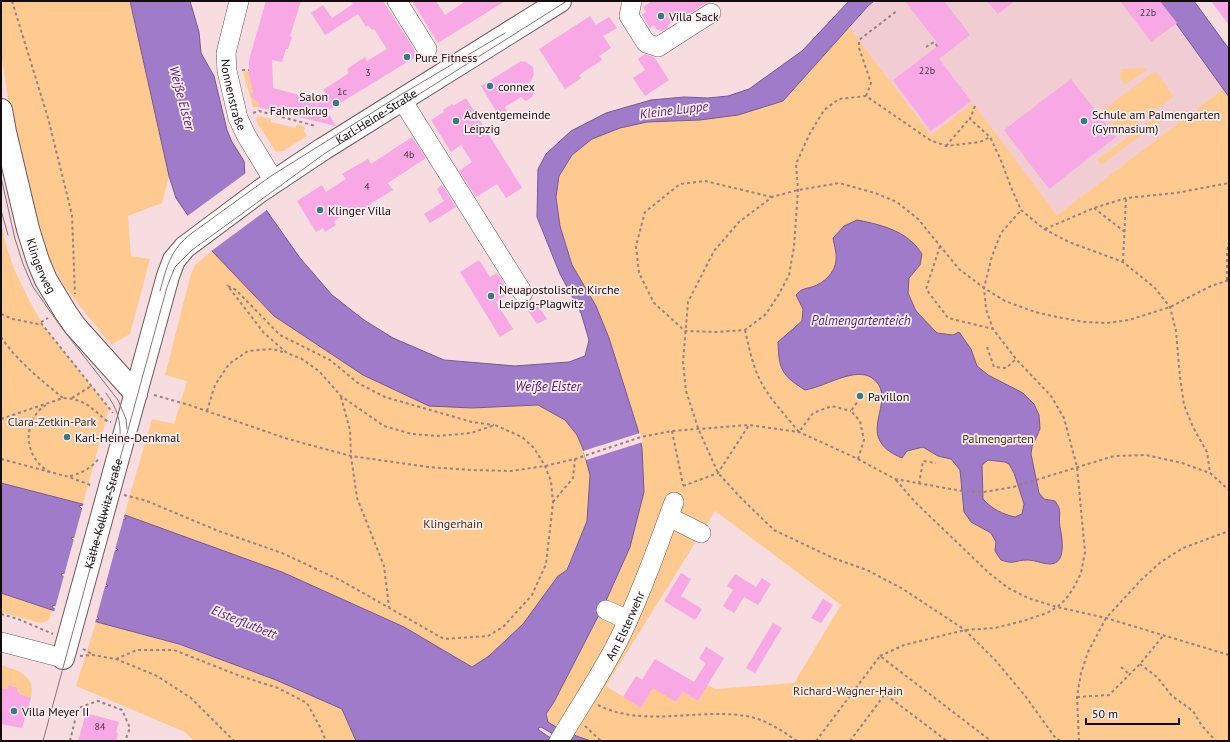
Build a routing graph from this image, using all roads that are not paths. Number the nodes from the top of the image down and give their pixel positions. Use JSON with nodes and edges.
{"nodes":[{"id":1,"x":239,"y":1,"type":"edge"},
{"id":2,"x":397,"y":1,"type":"edge"},
{"id":3,"x":560,"y":1,"type":"edge"},
{"id":4,"x":632,"y":1,"type":"edge"},
{"id":5,"x":711,"y":13,"type":"dead end"},
{"id":6,"x":427,"y":49,"type":"dead end"},
{"id":7,"x":402,"y":100,"type":"junction"},
{"id":8,"x":1,"y":110,"type":"edge"},
{"id":9,"x":267,"y":186,"type":"junction"},
{"id":10,"x":196,"y":238,"type":"joint"},
{"id":11,"x":523,"y":293,"type":"dead end"},
{"id":12,"x":145,"y":395,"type":"junction"},
{"id":13,"x":701,"y":533,"type":"dead end"},
{"id":14,"x":606,"y":610,"type":"dead end"},
{"id":15,"x":628,"y":632,"type":"junction"},
{"id":16,"x":1,"y":642,"type":"edge"},
{"id":17,"x":68,"y":643,"type":"joint"},
{"id":18,"x":559,"y":741,"type":"edge"}],
"edges":[{"from":1,"to":9,"type":"street","name":"Nonnenstraße"},
{"from":2,"to":6,"type":"street"},
{"from":3,"to":7,"type":"main road","name":"Karl-Heine-Straße"},
{"from":4,"to":5,"type":"street"},
{"from":7,"to":9,"type":"main road","name":"Karl-Heine-Straße"},
{"from":7,"to":11,"type":"street"},
{"from":8,"to":12,"type":"main road","name":"Klingerweg"},
{"from":9,"to":10,"type":"main road","name":"Karl-Heine-Straße"},
{"from":10,"to":12,"type":"main road","name":"Käthe-Kollwitz-Straße"},
{"from":12,"to":17,"type":"main road","name":"Käthe-Kollwitz-Straße"},
{"from":13,"to":15,"type":"street","name":"Am Elsterwehr"},
{"from":14,"to":15,"type":"street"},
{"from":15,"to":18,"type":"street","name":"Am Elsterwehr"},
{"from":16,"to":17,"type":"street"}]}
